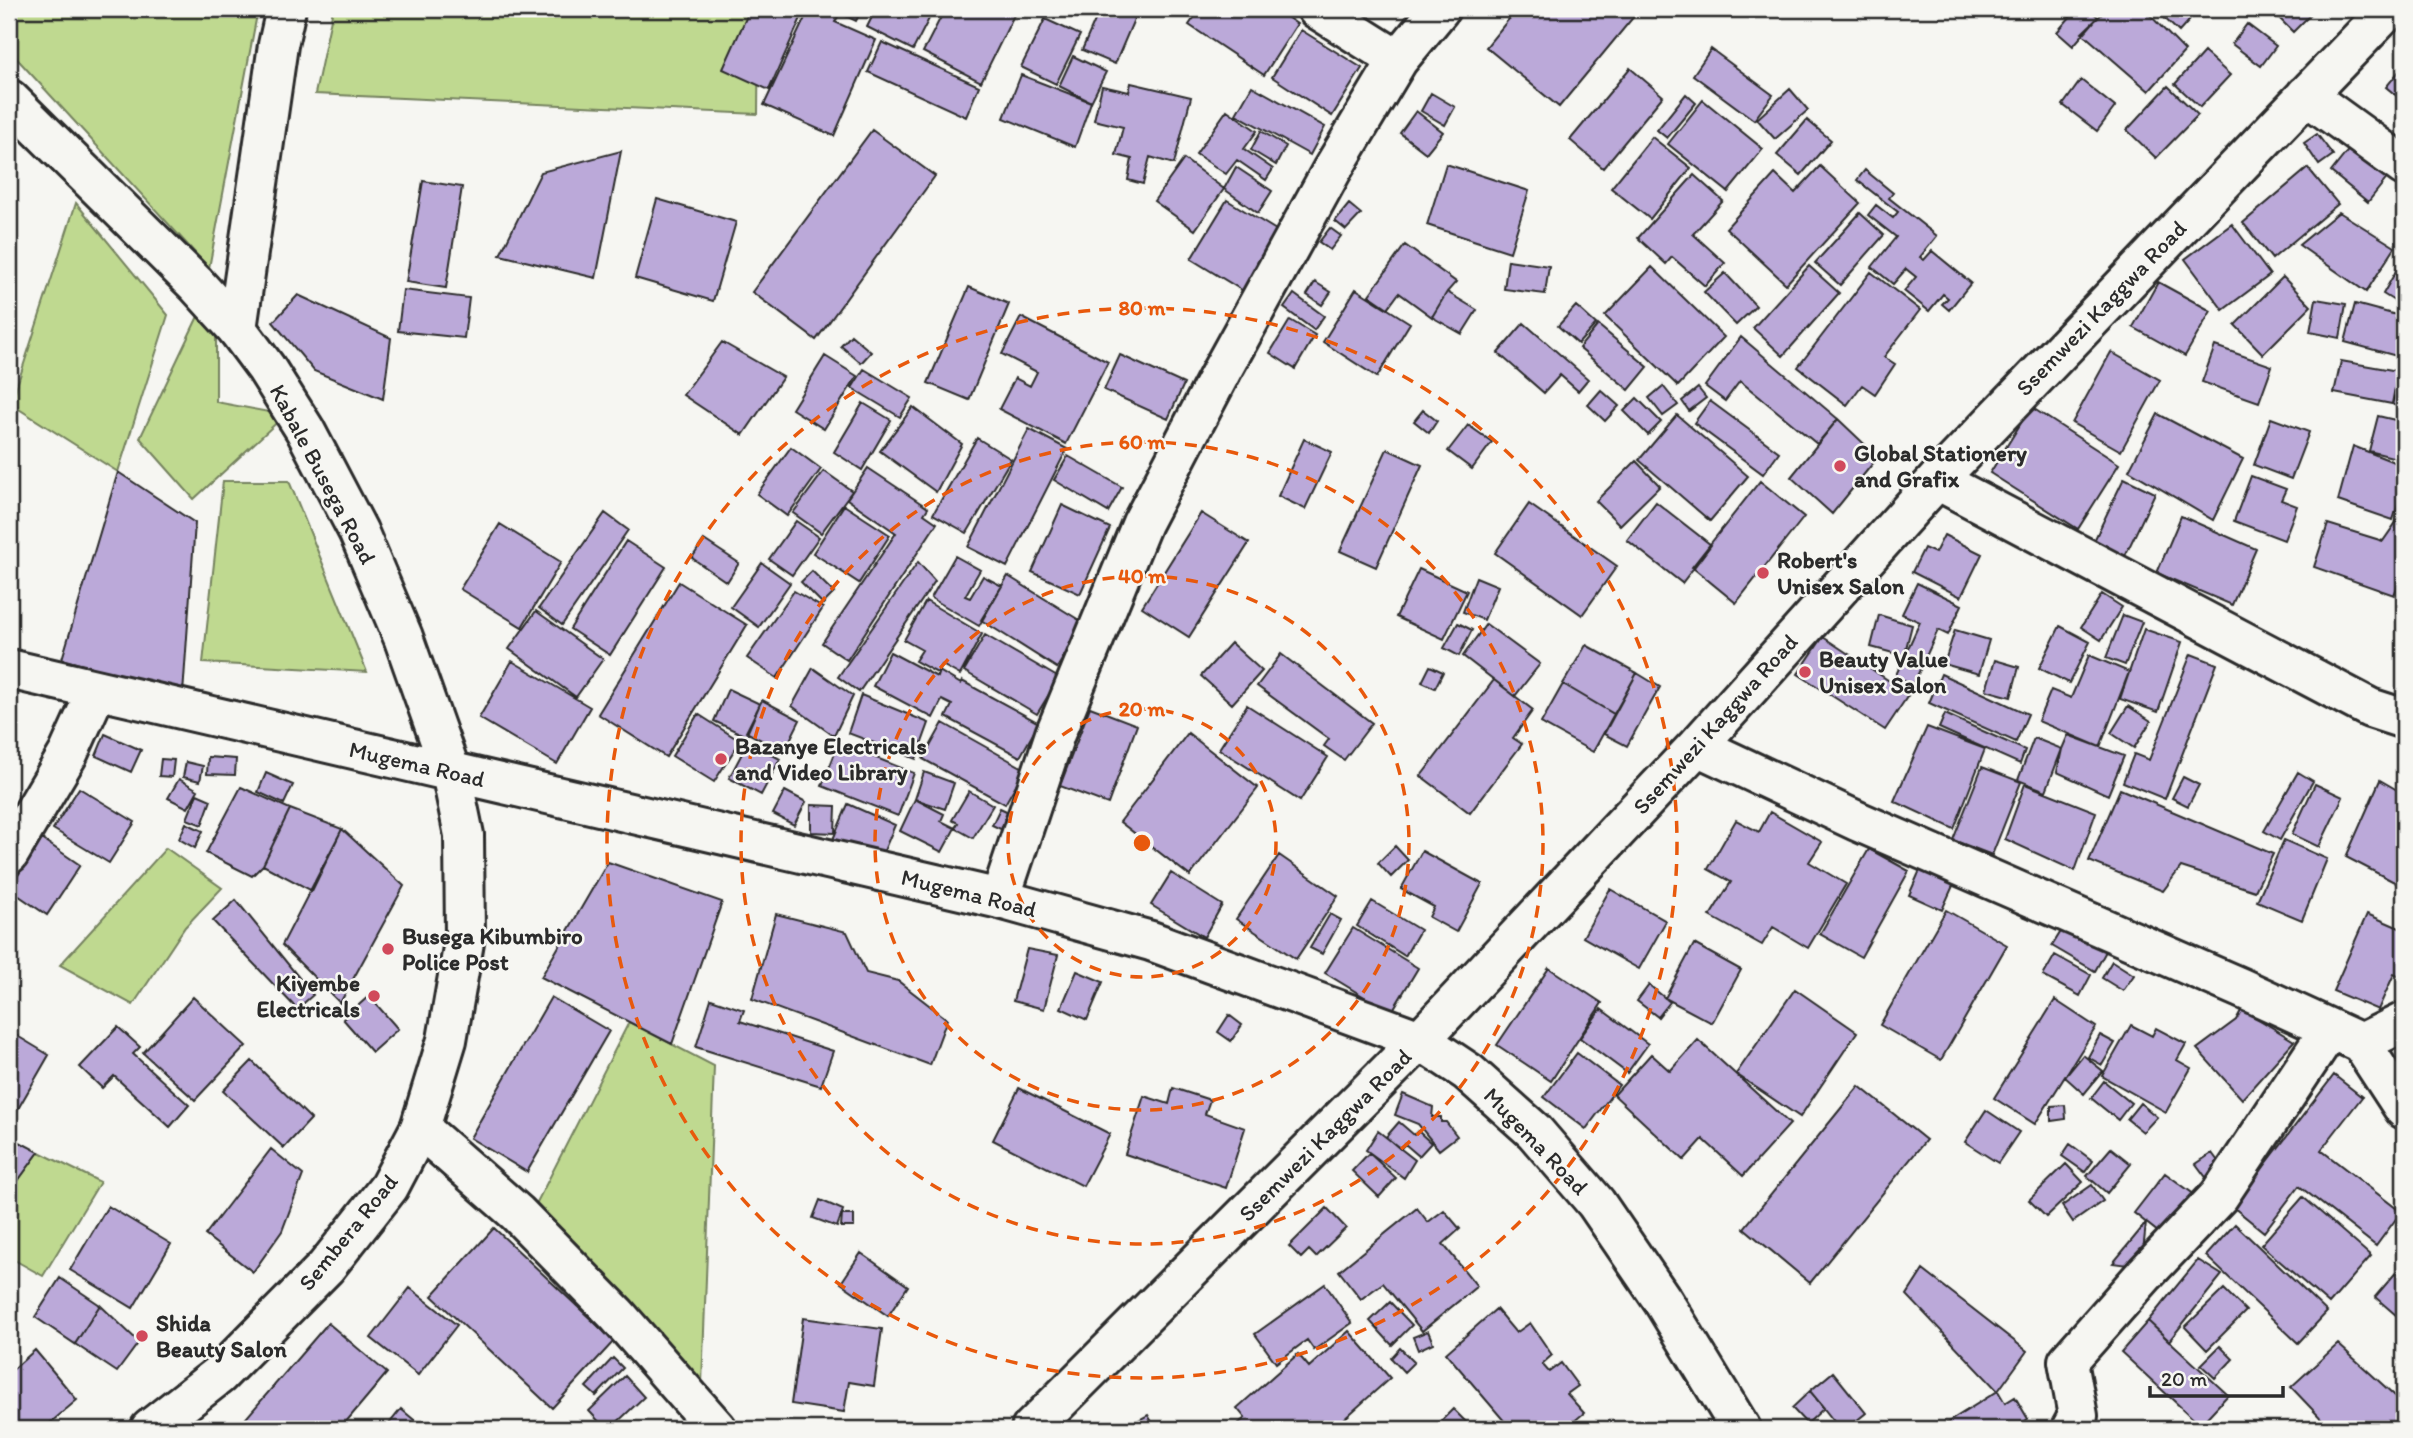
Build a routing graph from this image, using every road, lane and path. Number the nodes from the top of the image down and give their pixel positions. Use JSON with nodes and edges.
{"nodes":[{"id":1,"x":286,"y":9,"type":"edge"},
{"id":2,"x":1317,"y":9,"type":"edge"},
{"id":3,"x":1440,"y":9,"type":"edge"},
{"id":4,"x":2389,"y":9,"type":"edge"},
{"id":5,"x":1398,"y":60,"type":"junction"},
{"id":6,"x":2306,"y":95,"type":"junction"},
{"id":7,"x":9,"y":99,"type":"edge"},
{"id":8,"x":2404,"y":166,"type":"edge"},
{"id":9,"x":237,"y":329,"type":"junction"},
{"id":10,"x":1937,"y":480,"type":"junction"},
{"id":11,"x":9,"y":669,"type":"edge"},
{"id":12,"x":97,"y":690,"type":"junction"},
{"id":13,"x":2404,"y":719,"type":"edge"},
{"id":14,"x":1697,"y":746,"type":"junction"},
{"id":15,"x":451,"y":772,"type":"junction"},
{"id":16,"x":9,"y":854,"type":"edge"},
{"id":17,"x":1000,"y":899,"type":"junction"},
{"id":18,"x":2404,"y":1022,"type":"edge"},
{"id":19,"x":2346,"y":1036,"type":"junction"},
{"id":20,"x":1420,"y":1040,"type":"junction"},
{"id":21,"x":2404,"y":1109,"type":"edge"},
{"id":22,"x":420,"y":1128,"type":"junction"},
{"id":23,"x":150,"y":1429,"type":"edge"},
{"id":24,"x":717,"y":1429,"type":"edge"},
{"id":25,"x":1031,"y":1429,"type":"edge"},
{"id":26,"x":1741,"y":1429,"type":"edge"},
{"id":27,"x":2071,"y":1429,"type":"edge"}],
"edges":[{"from":1,"to":9,"type":"street"},
{"from":2,"to":5,"type":"street"},
{"from":3,"to":5,"type":"street"},
{"from":4,"to":6,"type":"street","name":"Ssemwezi Kaggwa Road"},
{"from":5,"to":17,"type":"street"},
{"from":6,"to":8,"type":"street"},
{"from":6,"to":10,"type":"street","name":"Ssemwezi Kaggwa Road"},
{"from":7,"to":9,"type":"street","name":"Kabale Busega Road"},
{"from":9,"to":15,"type":"street","name":"Kabale Busega Road"},
{"from":10,"to":13,"type":"street"},
{"from":10,"to":14,"type":"street","name":"Ssemwezi Kaggwa Road"},
{"from":11,"to":12,"type":"street","name":"Mugema Road"},
{"from":12,"to":15,"type":"street","name":"Mugema Road"},
{"from":12,"to":16,"type":"street"},
{"from":14,"to":19,"type":"street"},
{"from":14,"to":20,"type":"street","name":"Ssemwezi Kaggwa Road"},
{"from":15,"to":17,"type":"street","name":"Mugema Road"},
{"from":15,"to":22,"type":"street","name":"Sembera Road"},
{"from":17,"to":20,"type":"street","name":"Mugema Road"},
{"from":18,"to":19,"type":"street"},
{"from":19,"to":21,"type":"street"},
{"from":19,"to":27,"type":"street"},
{"from":20,"to":25,"type":"street","name":"Ssemwezi Kaggwa Road"},
{"from":20,"to":26,"type":"street","name":"Mugema Road"},
{"from":22,"to":23,"type":"street","name":"Sembera Road"},
{"from":22,"to":24,"type":"street"}]}
